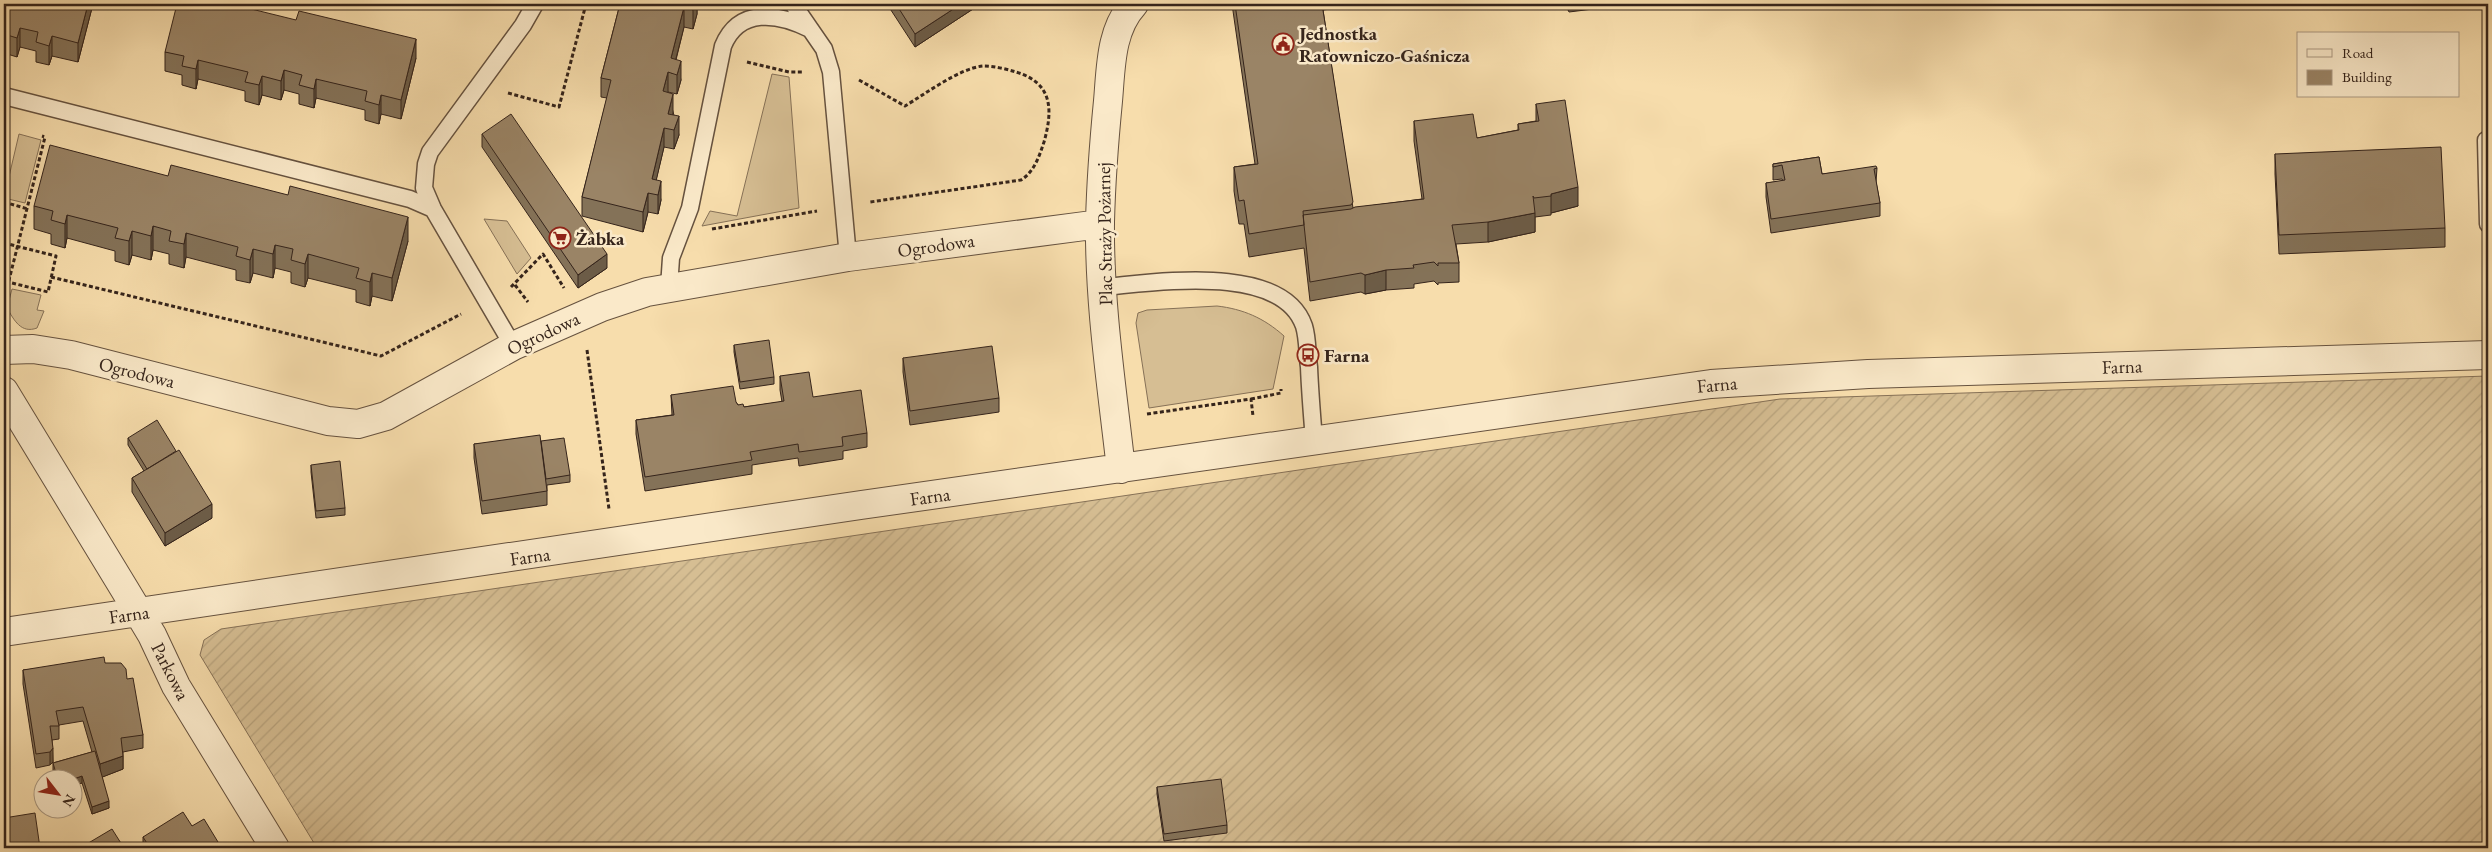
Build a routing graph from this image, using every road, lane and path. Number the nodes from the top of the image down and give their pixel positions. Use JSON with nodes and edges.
{"nodes":[{"id":1,"x":536,"y":4,"type":"edge"},
{"id":2,"x":586,"y":4,"type":"edge"},
{"id":3,"x":793,"y":4,"type":"edge"},
{"id":4,"x":1134,"y":4,"type":"edge"},
{"id":5,"x":810,"y":29,"type":"junction"},
{"id":6,"x":478,"y":86,"type":"junction"},
{"id":7,"x":4,"y":96,"type":"edge"},
{"id":8,"x":46,"y":137,"type":"dead end"},
{"id":9,"x":2486,"y":140,"type":"dead end"},
{"id":10,"x":4,"y":202,"type":"edge"},
{"id":11,"x":28,"y":208,"type":"junction"},
{"id":12,"x":433,"y":209,"type":"junction"},
{"id":13,"x":1100,"y":224,"type":"junction"},
{"id":14,"x":2488,"y":224,"type":"edge"},
{"id":15,"x":4,"y":243,"type":"edge"},
{"id":16,"x":18,"y":247,"type":"junction"},
{"id":17,"x":848,"y":257,"type":"junction"},
{"id":18,"x":51,"y":278,"type":"junction"},
{"id":19,"x":6,"y":282,"type":"edge"},
{"id":20,"x":669,"y":287,"type":"junction"},
{"id":21,"x":1103,"y":287,"type":"junction"},
{"id":22,"x":569,"y":296,"type":"dead end"},
{"id":23,"x":4,"y":300,"type":"edge"},
{"id":24,"x":487,"y":300,"type":"junction"},
{"id":25,"x":513,"y":346,"type":"junction"},
{"id":26,"x":587,"y":346,"type":"dead end"},
{"id":27,"x":4,"y":350,"type":"edge"},
{"id":28,"x":2488,"y":355,"type":"edge"},
{"id":29,"x":1282,"y":384,"type":"dead end"},
{"id":30,"x":4,"y":392,"type":"edge"},
{"id":31,"x":1251,"y":399,"type":"junction"},
{"id":32,"x":1143,"y":414,"type":"dead end"},
{"id":33,"x":1254,"y":418,"type":"dead end"},
{"id":34,"x":1314,"y":440,"type":"junction"},
{"id":35,"x":1121,"y":469,"type":"junction"},
{"id":36,"x":610,"y":513,"type":"dead end"},
{"id":37,"x":139,"y":612,"type":"junction"},
{"id":38,"x":4,"y":632,"type":"edge"},
{"id":39,"x":274,"y":848,"type":"edge"}],
"edges":[{"from":1,"to":6,"type":"lane"},
{"from":2,"to":6,"type":"path"},
{"from":3,"to":5,"type":"lane"},
{"from":4,"to":13,"type":"street","name":"Plac Straży Pożarnej"},
{"from":5,"to":17,"type":"lane"},
{"from":5,"to":20,"type":"lane"},
{"from":6,"to":12,"type":"lane"},
{"from":7,"to":12,"type":"lane"},
{"from":8,"to":11,"type":"path"},
{"from":9,"to":14,"type":"lane"},
{"from":10,"to":11,"type":"path"},
{"from":11,"to":16,"type":"path"},
{"from":12,"to":24,"type":"lane"},
{"from":13,"to":17,"type":"street","name":"Ogrodowa"},
{"from":13,"to":21,"type":"street","name":"Plac Straży Pożarnej"},
{"from":15,"to":16,"type":"path"},
{"from":16,"to":18,"type":"path"},
{"from":16,"to":19,"type":"path"},
{"from":17,"to":20,"type":"street","name":"Ogrodowa"},
{"from":18,"to":19,"type":"path"},
{"from":18,"to":24,"type":"path"},
{"from":19,"to":23,"type":"path"},
{"from":20,"to":25,"type":"street","name":"Ogrodowa"},
{"from":21,"to":34,"type":"lane"},
{"from":21,"to":35,"type":"street","name":"Plac Straży Pożarnej"},
{"from":22,"to":24,"type":"path"},
{"from":24,"to":25,"type":"lane"},
{"from":25,"to":27,"type":"street","name":"Ogrodowa"},
{"from":26,"to":36,"type":"path"},
{"from":28,"to":34,"type":"street","name":"Farna"},
{"from":29,"to":31,"type":"path"},
{"from":30,"to":37,"type":"street","name":"Parkowa"},
{"from":31,"to":32,"type":"path"},
{"from":31,"to":33,"type":"path"},
{"from":34,"to":35,"type":"street","name":"Farna"},
{"from":35,"to":37,"type":"street","name":"Farna"},
{"from":37,"to":38,"type":"street","name":"Farna"},
{"from":37,"to":39,"type":"street","name":"Parkowa"}]}
